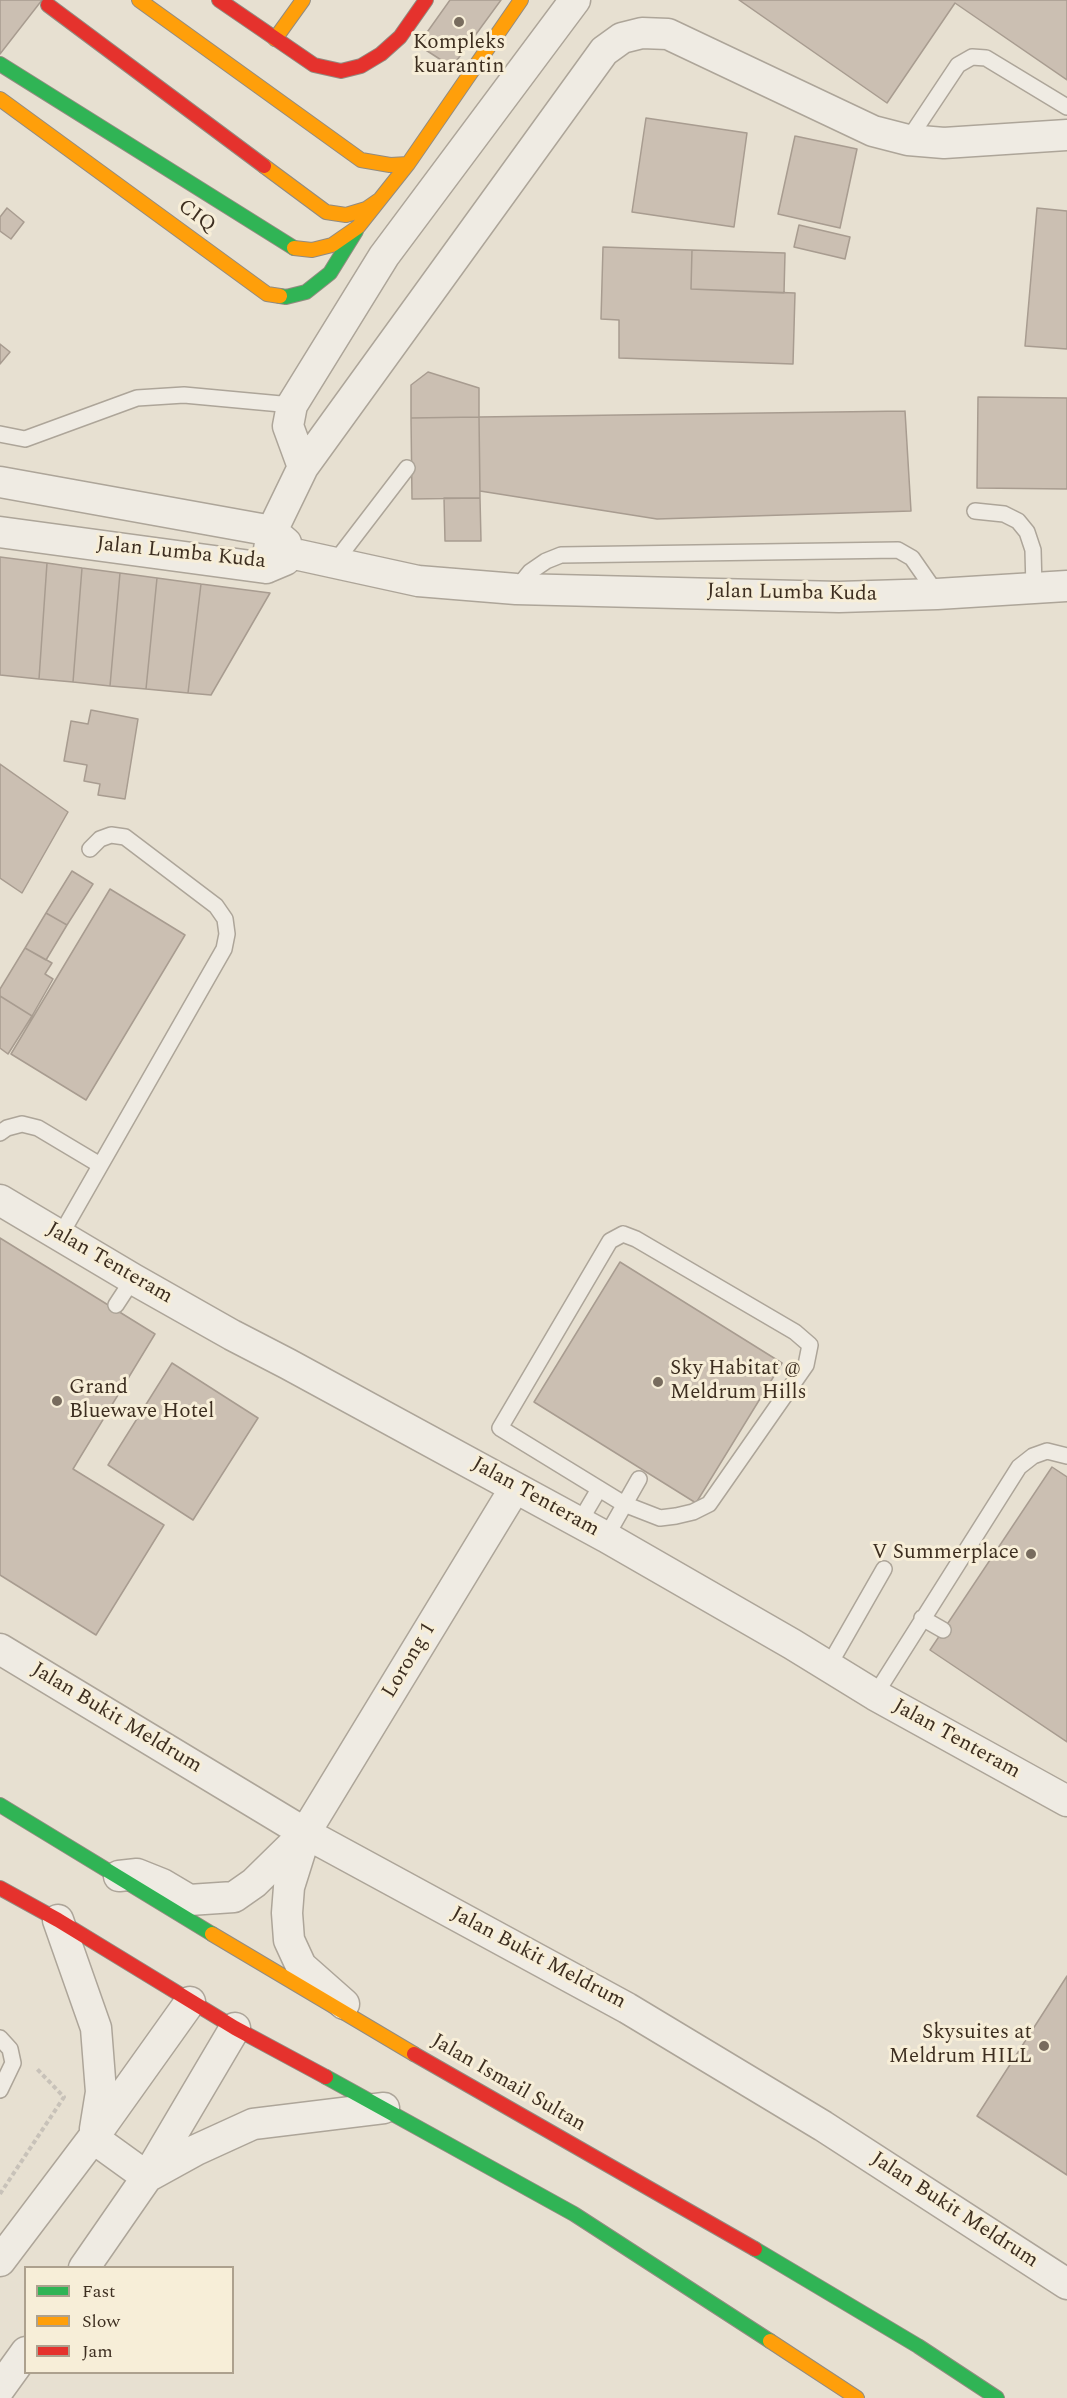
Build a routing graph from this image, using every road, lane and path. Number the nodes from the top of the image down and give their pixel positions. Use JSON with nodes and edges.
{"nodes":[{"id":1,"x":139,"y":0,"type":"edge"},
{"id":2,"x":219,"y":0,"type":"edge"},
{"id":3,"x":303,"y":0,"type":"edge"},
{"id":4,"x":426,"y":0,"type":"edge"},
{"id":5,"x":521,"y":0,"type":"edge"},
{"id":6,"x":575,"y":0,"type":"edge"},
{"id":7,"x":48,"y":5,"type":"dead end"},
{"id":8,"x":275,"y":39,"type":"junction"},
{"id":9,"x":0,"y":64,"type":"edge"},
{"id":10,"x":0,"y":99,"type":"edge"},
{"id":11,"x":1067,"y":107,"type":"edge"},
{"id":12,"x":1067,"y":135,"type":"edge"},
{"id":13,"x":909,"y":140,"type":"junction"},
{"id":14,"x":408,"y":164,"type":"junction"},
{"id":15,"x":380,"y":199,"type":"junction"},
{"id":16,"x":358,"y":227,"type":"junction"},
{"id":17,"x":292,"y":405,"type":"junction"},
{"id":18,"x":0,"y":434,"type":"edge"},
{"id":19,"x":303,"y":467,"type":"junction"},
{"id":20,"x":407,"y":468,"type":"dead end"},
{"id":21,"x":0,"y":482,"type":"edge"},
{"id":22,"x":975,"y":511,"type":"dead end"},
{"id":23,"x":272,"y":531,"type":"junction"},
{"id":24,"x":0,"y":532,"type":"edge"},
{"id":25,"x":299,"y":555,"type":"junction"},
{"id":26,"x":335,"y":562,"type":"junction"},
{"id":27,"x":266,"y":568,"type":"junction"},
{"id":28,"x":1067,"y":586,"type":"edge"},
{"id":29,"x":1034,"y":588,"type":"junction"},
{"id":30,"x":516,"y":589,"type":"junction"},
{"id":31,"x":937,"y":594,"type":"junction"},
{"id":32,"x":90,"y":849,"type":"dead end"},
{"id":33,"x":0,"y":1133,"type":"edge"},
{"id":34,"x":100,"y":1165,"type":"junction"},
{"id":35,"x":0,"y":1200,"type":"edge"},
{"id":36,"x":60,"y":1236,"type":"junction"},
{"id":37,"x":133,"y":1279,"type":"junction"},
{"id":38,"x":116,"y":1305,"type":"dead end"},
{"id":39,"x":1067,"y":1456,"type":"edge"},
{"id":40,"x":639,"y":1479,"type":"dead end"},
{"id":41,"x":515,"y":1488,"type":"junction"},
{"id":42,"x":599,"y":1489,"type":"junction"},
{"id":43,"x":624,"y":1504,"type":"junction"},
{"id":44,"x":579,"y":1523,"type":"junction"},
{"id":45,"x":606,"y":1538,"type":"junction"},
{"id":46,"x":884,"y":1569,"type":"dead end"},
{"id":47,"x":922,"y":1618,"type":"junction"},
{"id":48,"x":943,"y":1630,"type":"dead end"},
{"id":49,"x":0,"y":1649,"type":"edge"},
{"id":50,"x":828,"y":1667,"type":"junction"},
{"id":51,"x":874,"y":1695,"type":"junction"},
{"id":52,"x":1067,"y":1801,"type":"edge"},
{"id":53,"x":0,"y":1805,"type":"edge"},
{"id":54,"x":305,"y":1833,"type":"junction"},
{"id":55,"x":118,"y":1876,"type":"junction"},
{"id":56,"x":0,"y":1888,"type":"edge"},
{"id":57,"x":58,"y":1920,"type":"junction"},
{"id":58,"x":190,"y":2002,"type":"junction"},
{"id":59,"x":349,"y":2017,"type":"junction"},
{"id":60,"x":235,"y":2028,"type":"junction"},
{"id":61,"x":0,"y":2038,"type":"edge"},
{"id":62,"x":34,"y":2065,"type":"dead end"},
{"id":63,"x":0,"y":2090,"type":"edge"},
{"id":64,"x":384,"y":2108,"type":"junction"},
{"id":65,"x":93,"y":2138,"type":"junction"},
{"id":66,"x":147,"y":2176,"type":"junction"},
{"id":67,"x":0,"y":2194,"type":"edge"},
{"id":68,"x":0,"y":2261,"type":"edge"},
{"id":69,"x":85,"y":2266,"type":"edge"},
{"id":70,"x":1067,"y":2284,"type":"edge"},
{"id":71,"x":24,"y":2355,"type":"edge"},
{"id":72,"x":0,"y":2388,"type":"edge"},
{"id":73,"x":857,"y":2398,"type":"edge"},
{"id":74,"x":997,"y":2398,"type":"edge"}],
"edges":[{"from":1,"to":14,"type":"main road"},
{"from":2,"to":8,"type":"main road"},
{"from":3,"to":8,"type":"main road"},
{"from":4,"to":8,"type":"main road"},
{"from":5,"to":14,"type":"main road","name":"CIQ"},
{"from":6,"to":17,"type":"street"},
{"from":7,"to":15,"type":"main road","name":"CIQ"},
{"from":9,"to":16,"type":"main road","name":"CIQ"},
{"from":10,"to":16,"type":"main road","name":"CIQ"},
{"from":11,"to":13,"type":"lane"},
{"from":12,"to":13,"type":"street"},
{"from":13,"to":19,"type":"street"},
{"from":14,"to":15,"type":"main road","name":"CIQ"},
{"from":15,"to":16,"type":"main road","name":"CIQ"},
{"from":17,"to":18,"type":"lane"},
{"from":17,"to":19,"type":"street"},
{"from":19,"to":23,"type":"street"},
{"from":20,"to":26,"type":"lane"},
{"from":21,"to":23,"type":"street","name":"Jalan Lumba Kuda"},
{"from":22,"to":29,"type":"lane"},
{"from":23,"to":25,"type":"street","name":"Jalan Lumba Kuda"},
{"from":23,"to":27,"type":"street"},
{"from":24,"to":27,"type":"street","name":"Jalan Lumba Kuda"},
{"from":25,"to":26,"type":"street","name":"Jalan Lumba Kuda"},
{"from":25,"to":27,"type":"street","name":"Jalan Lumba Kuda"},
{"from":26,"to":30,"type":"street","name":"Jalan Lumba Kuda"},
{"from":28,"to":29,"type":"street","name":"Jalan Lumba Kuda"},
{"from":29,"to":31,"type":"street","name":"Jalan Lumba Kuda"},
{"from":30,"to":31,"type":"street","name":"Jalan Lumba Kuda"},
{"from":30,"to":31,"type":"lane"},
{"from":32,"to":34,"type":"lane"},
{"from":33,"to":34,"type":"lane"},
{"from":34,"to":36,"type":"lane"},
{"from":35,"to":36,"type":"street","name":"Jalan Tenteram"},
{"from":36,"to":37,"type":"street","name":"Jalan Tenteram"},
{"from":37,"to":38,"type":"lane"},
{"from":37,"to":41,"type":"street","name":"Jalan Tenteram"},
{"from":39,"to":47,"type":"lane"},
{"from":40,"to":43,"type":"lane"},
{"from":41,"to":44,"type":"street","name":"Jalan Tenteram"},
{"from":41,"to":54,"type":"street","name":"Lorong 1"},
{"from":42,"to":43,"type":"lane"},
{"from":42,"to":43,"type":"lane"},
{"from":42,"to":44,"type":"lane"},
{"from":43,"to":45,"type":"lane"},
{"from":44,"to":45,"type":"street","name":"Jalan Tenteram"},
{"from":45,"to":50,"type":"street","name":"Jalan Tenteram"},
{"from":46,"to":50,"type":"lane"},
{"from":47,"to":48,"type":"lane"},
{"from":47,"to":51,"type":"lane"},
{"from":49,"to":54,"type":"street","name":"Jalan Bukit Meldrum"},
{"from":50,"to":51,"type":"street","name":"Jalan Tenteram"},
{"from":51,"to":52,"type":"street","name":"Jalan Tenteram"},
{"from":53,"to":55,"type":"main road","name":"Jalan Ismail Sultan"},
{"from":54,"to":55,"type":"street","name":"Lorong 1"},
{"from":54,"to":59,"type":"street","name":"Lorong 1"},
{"from":54,"to":70,"type":"street","name":"Jalan Bukit Meldrum"},
{"from":55,"to":59,"type":"main road","name":"Jalan Ismail Sultan"},
{"from":56,"to":57,"type":"main road"},
{"from":57,"to":58,"type":"main road"},
{"from":57,"to":65,"type":"street"},
{"from":58,"to":60,"type":"main road"},
{"from":58,"to":65,"type":"street"},
{"from":59,"to":74,"type":"main road","name":"Jalan Ismail Sultan"},
{"from":60,"to":64,"type":"main road"},
{"from":60,"to":66,"type":"street"},
{"from":61,"to":63,"type":"lane"},
{"from":62,"to":67,"type":"path"},
{"from":64,"to":66,"type":"street"},
{"from":64,"to":73,"type":"main road"},
{"from":65,"to":66,"type":"street"},
{"from":65,"to":68,"type":"street"},
{"from":66,"to":69,"type":"street"},
{"from":71,"to":72,"type":"street"}]}
